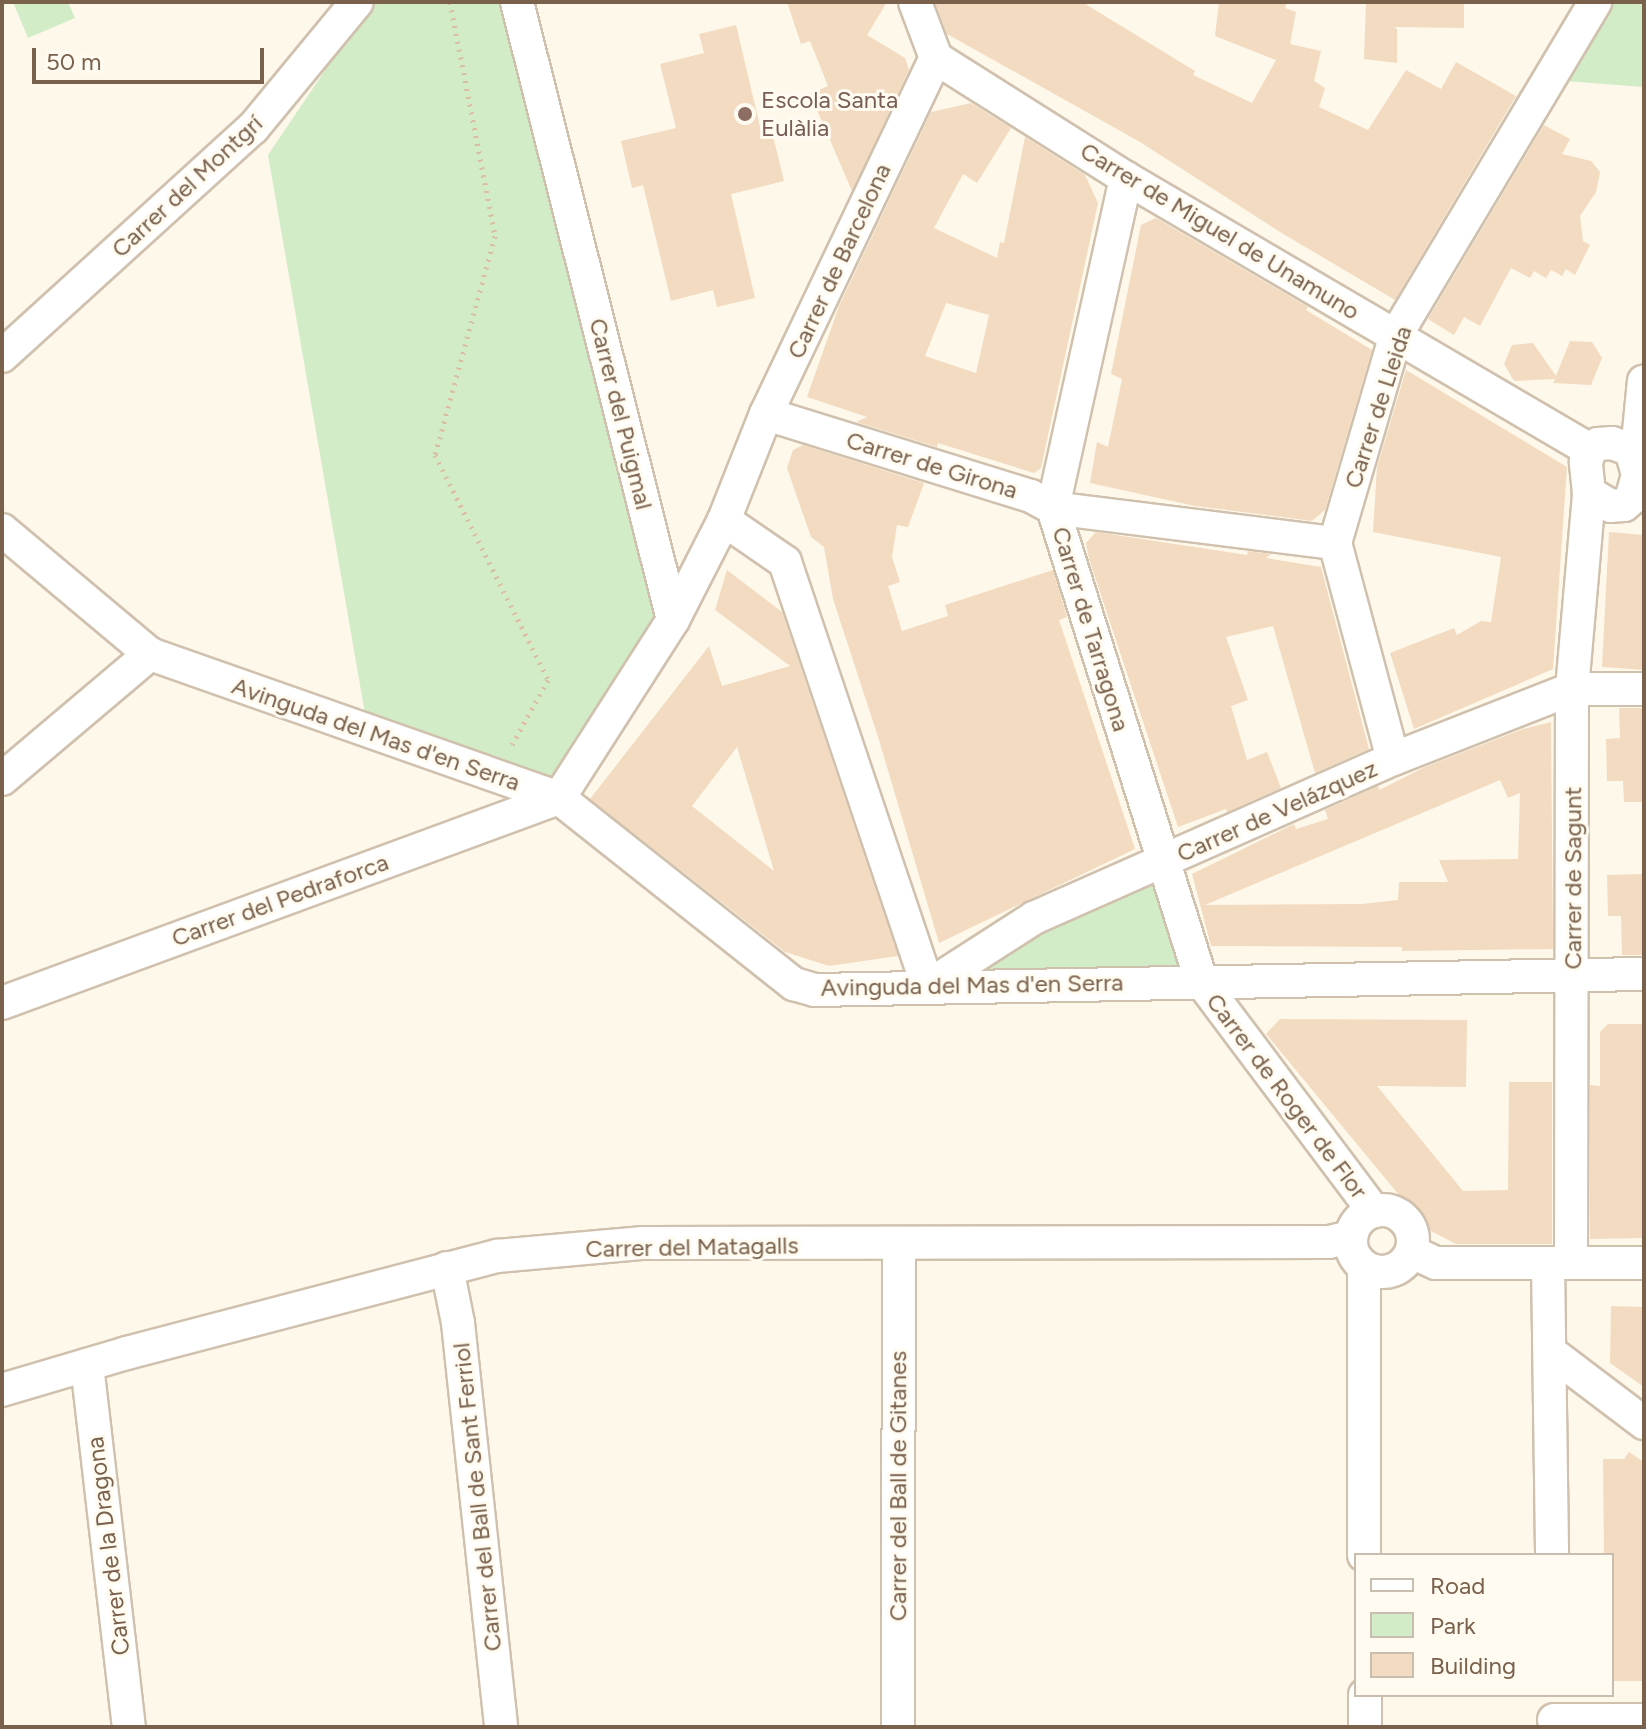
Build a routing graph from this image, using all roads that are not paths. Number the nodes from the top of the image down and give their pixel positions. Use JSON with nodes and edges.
{"nodes":[{"id":1,"x":357,"y":2,"type":"edge"},
{"id":2,"x":517,"y":2,"type":"edge"},
{"id":3,"x":915,"y":2,"type":"edge"},
{"id":4,"x":1595,"y":2,"type":"edge"},
{"id":5,"x":936,"y":58,"type":"junction"},
{"id":6,"x":1126,"y":178,"type":"junction"},
{"id":7,"x":1396,"y":335,"type":"junction"},
{"id":8,"x":2,"y":356,"type":"edge"},
{"id":9,"x":1644,"y":381,"type":"edge"},
{"id":10,"x":766,"y":414,"type":"junction"},
{"id":11,"x":1590,"y":450,"type":"junction"},
{"id":12,"x":1636,"y":462,"type":"junction"},
{"id":13,"x":1589,"y":493,"type":"junction"},
{"id":14,"x":1634,"y":506,"type":"edge"},
{"id":15,"x":1053,"y":508,"type":"junction"},
{"id":16,"x":724,"y":520,"type":"junction"},
{"id":17,"x":2,"y":530,"type":"edge"},
{"id":18,"x":1335,"y":543,"type":"junction"},
{"id":19,"x":673,"y":620,"type":"junction"},
{"id":20,"x":150,"y":654,"type":"junction"},
{"id":21,"x":1572,"y":689,"type":"junction"},
{"id":22,"x":1644,"y":689,"type":"edge"},
{"id":23,"x":1393,"y":759,"type":"junction"},
{"id":24,"x":2,"y":779,"type":"edge"},
{"id":25,"x":559,"y":798,"type":"junction"},
{"id":26,"x":1164,"y":862,"type":"junction"},
{"id":27,"x":1574,"y":973,"type":"junction"},
{"id":28,"x":1644,"y":974,"type":"edge"},
{"id":29,"x":1201,"y":981,"type":"junction"},
{"id":30,"x":928,"y":986,"type":"junction"},
{"id":31,"x":2,"y":1003,"type":"edge"},
{"id":32,"x":1374,"y":1211,"type":"junction"},
{"id":33,"x":1351,"y":1237,"type":"junction"},
{"id":34,"x":899,"y":1245,"type":"junction"},
{"id":35,"x":1412,"y":1252,"type":"junction"},
{"id":36,"x":1560,"y":1263,"type":"junction"},
{"id":37,"x":1644,"y":1263,"type":"edge"},
{"id":38,"x":1364,"y":1267,"type":"junction"},
{"id":39,"x":447,"y":1268,"type":"junction"},
{"id":40,"x":1550,"y":1352,"type":"junction"},
{"id":41,"x":87,"y":1365,"type":"junction"},
{"id":42,"x":2,"y":1390,"type":"edge"},
{"id":43,"x":1644,"y":1423,"type":"edge"},
{"id":44,"x":1364,"y":1553,"type":"edge"},
{"id":45,"x":1552,"y":1553,"type":"edge"},
{"id":46,"x":1365,"y":1697,"type":"edge"},
{"id":47,"x":1554,"y":1714,"type":"edge"},
{"id":48,"x":1644,"y":1720,"type":"edge"},
{"id":49,"x":129,"y":1727,"type":"edge"},
{"id":50,"x":501,"y":1727,"type":"edge"},
{"id":51,"x":898,"y":1727,"type":"edge"},
{"id":52,"x":1365,"y":1727,"type":"edge"}],
"edges":[{"from":1,"to":8,"type":"street","name":"Carrer del Montgrí"},
{"from":2,"to":19,"type":"street","name":"Carrer del Puigmal"},
{"from":3,"to":5,"type":"street"},
{"from":4,"to":7,"type":"street","name":"Carrer de Lleida"},
{"from":5,"to":6,"type":"street","name":"Carrer de Miguel de Unamuno"},
{"from":5,"to":10,"type":"street","name":"Carrer de Barcelona"},
{"from":6,"to":7,"type":"street","name":"Carrer de Miguel de Unamuno"},
{"from":6,"to":15,"type":"street","name":"Carrer de Tarragona"},
{"from":7,"to":11,"type":"street","name":"Carrer de Miguel de Unamuno"},
{"from":7,"to":18,"type":"street","name":"Carrer de Lleida"},
{"from":9,"to":12,"type":"street"},
{"from":10,"to":15,"type":"street","name":"Carrer de Girona"},
{"from":10,"to":16,"type":"street","name":"Carrer de Barcelona"},
{"from":11,"to":12,"type":"street"},
{"from":11,"to":13,"type":"street"},
{"from":12,"to":14,"type":"street"},
{"from":13,"to":14,"type":"street"},
{"from":13,"to":21,"type":"street","name":"Carrer de Sagunt"},
{"from":15,"to":18,"type":"street","name":"Carrer de Girona"},
{"from":15,"to":26,"type":"street","name":"Carrer de Tarragona"},
{"from":16,"to":19,"type":"street","name":"Carrer de Barcelona"},
{"from":16,"to":30,"type":"street"},
{"from":17,"to":20,"type":"street","name":"Avinguda del Mas d'en Serra"},
{"from":18,"to":23,"type":"street"},
{"from":19,"to":25,"type":"street"},
{"from":20,"to":24,"type":"street"},
{"from":20,"to":25,"type":"street","name":"Avinguda del Mas d'en Serra"},
{"from":21,"to":22,"type":"street","name":"Carrer de Velázquez"},
{"from":21,"to":23,"type":"street","name":"Carrer de Velázquez"},
{"from":21,"to":27,"type":"street","name":"Carrer de Sagunt"},
{"from":23,"to":26,"type":"street","name":"Carrer de Velázquez"},
{"from":25,"to":30,"type":"street","name":"Avinguda del Mas d'en Serra"},
{"from":25,"to":31,"type":"street","name":"Carrer del Pedraforca"},
{"from":26,"to":29,"type":"street","name":"Carrer de Tarragona"},
{"from":26,"to":30,"type":"street","name":"Carrer de Velázquez"},
{"from":27,"to":28,"type":"street","name":"Avinguda del Mas d'en Serra"},
{"from":27,"to":29,"type":"street","name":"Avinguda del Mas d'en Serra"},
{"from":27,"to":36,"type":"street","name":"Carrer de Sagunt"},
{"from":29,"to":30,"type":"street","name":"Avinguda del Mas d'en Serra"},
{"from":29,"to":32,"type":"street","name":"Carrer de Roger de Flor"},
{"from":32,"to":33,"type":"street"},
{"from":32,"to":35,"type":"street"},
{"from":33,"to":34,"type":"street","name":"Carrer del Matagalls"},
{"from":33,"to":38,"type":"street"},
{"from":34,"to":39,"type":"street","name":"Carrer del Matagalls"},
{"from":34,"to":51,"type":"street","name":"Carrer del Ball de Gitanes"},
{"from":35,"to":36,"type":"street"},
{"from":35,"to":38,"type":"street"},
{"from":36,"to":37,"type":"street"},
{"from":36,"to":40,"type":"street","name":"Carrer de Sagunt"},
{"from":38,"to":44,"type":"street"},
{"from":39,"to":41,"type":"street","name":"Carrer del Matagalls"},
{"from":39,"to":50,"type":"street","name":"Carrer del Ball de Sant Ferriol"},
{"from":40,"to":43,"type":"street"},
{"from":40,"to":45,"type":"street","name":"Carrer de Sagunt"},
{"from":41,"to":42,"type":"street","name":"Carrer del Matagalls"},
{"from":41,"to":49,"type":"street","name":"Carrer de la Dragona"},
{"from":46,"to":52,"type":"street"},
{"from":47,"to":48,"type":"street"}]}
